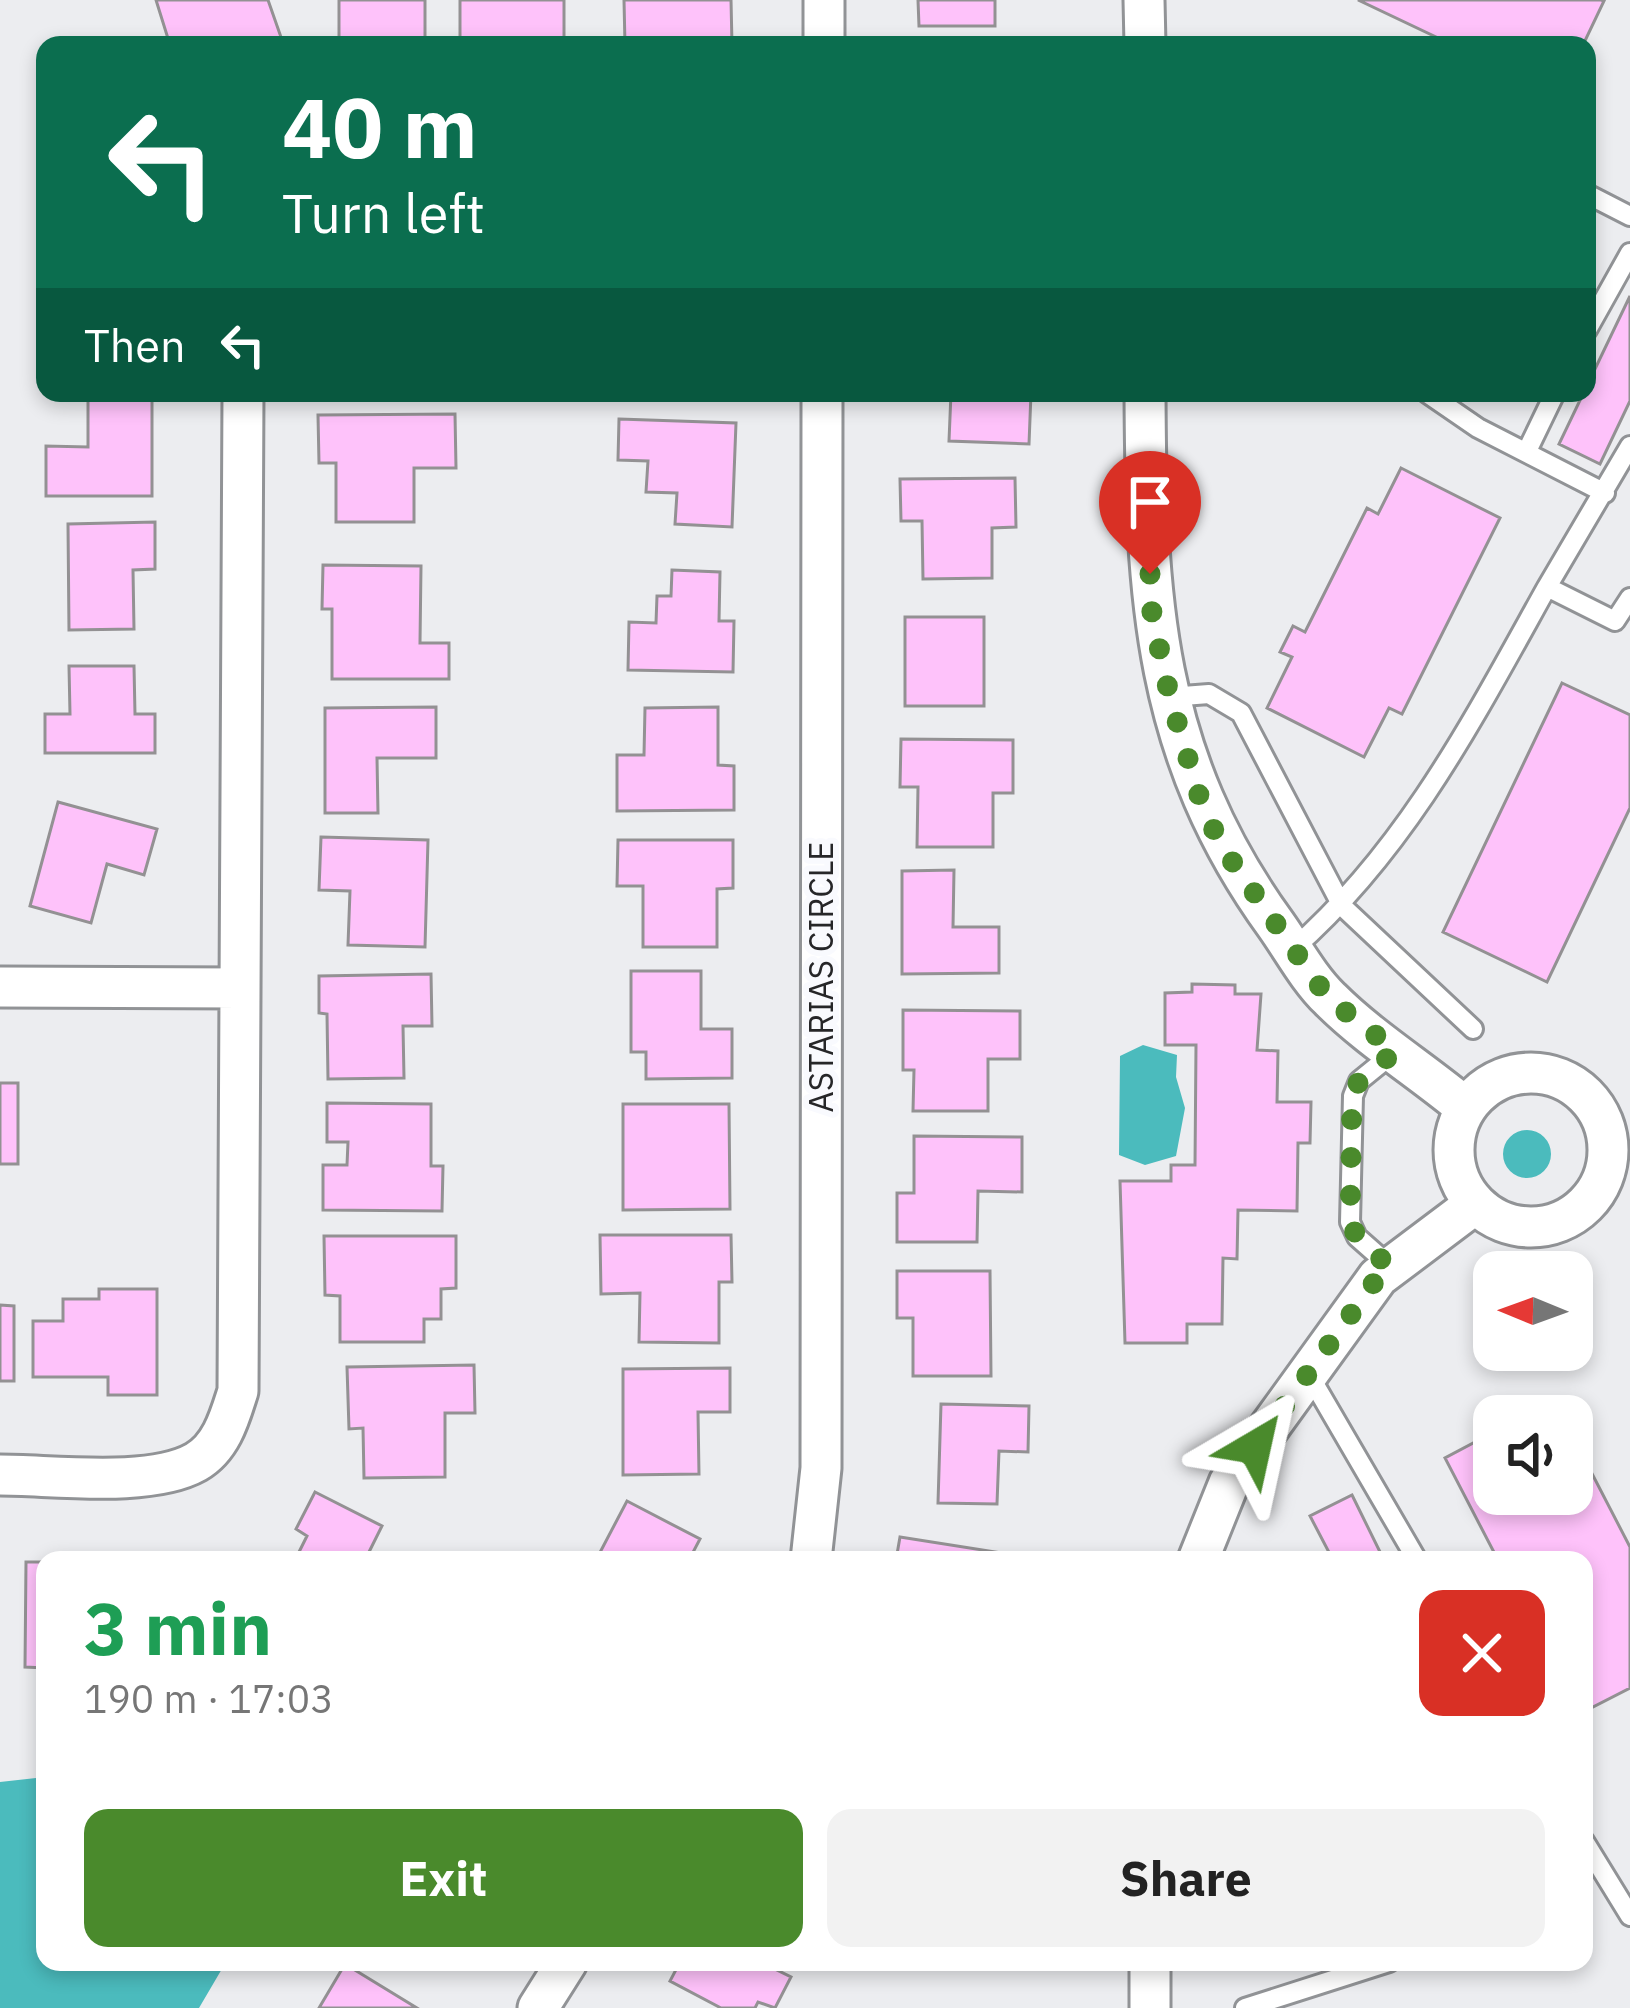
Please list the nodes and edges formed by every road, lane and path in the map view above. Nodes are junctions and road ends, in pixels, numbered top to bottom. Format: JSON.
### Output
{"nodes":[{"id":1,"x":824,"y":0,"type":"edge"},
{"id":2,"x":1144,"y":0,"type":"edge"},
{"id":3,"x":824,"y":36,"type":"edge"},
{"id":4,"x":1144,"y":36,"type":"edge"},
{"id":5,"x":1596,"y":199,"type":"edge"},
{"id":6,"x":1630,"y":216,"type":"edge"},
{"id":7,"x":1630,"y":253,"type":"edge"},
{"id":8,"x":1596,"y":314,"type":"edge"},
{"id":9,"x":243,"y":402,"type":"edge"},
{"id":10,"x":822,"y":402,"type":"edge"},
{"id":11,"x":1145,"y":402,"type":"edge"},
{"id":12,"x":1440,"y":402,"type":"edge"},
{"id":13,"x":1551,"y":402,"type":"edge"},
{"id":14,"x":1630,"y":446,"type":"edge"},
{"id":15,"x":1527,"y":451,"type":"junction"},
{"id":16,"x":1605,"y":493,"type":"junction"},
{"id":17,"x":1547,"y":587,"type":"junction"},
{"id":18,"x":1630,"y":598,"type":"edge"},
{"id":19,"x":1170,"y":698,"type":"junction"},
{"id":20,"x":1342,"y":906,"type":"junction"},
{"id":21,"x":1293,"y":950,"type":"junction"},
{"id":22,"x":0,"y":987,"type":"edge"},
{"id":23,"x":240,"y":988,"type":"junction"},
{"id":24,"x":1473,"y":1029,"type":"dead end"},
{"id":25,"x":1396,"y":1051,"type":"junction"},
{"id":26,"x":1466,"y":1108,"type":"junction"},
{"id":27,"x":1618,"y":1157,"type":"edge"},
{"id":28,"x":1475,"y":1204,"type":"junction"},
{"id":29,"x":1391,"y":1268,"type":"junction"},
{"id":30,"x":1308,"y":1373,"type":"junction"},
{"id":31,"x":0,"y":1475,"type":"edge"},
{"id":32,"x":812,"y":1551,"type":"edge"},
{"id":33,"x":1202,"y":1551,"type":"edge"},
{"id":34,"x":1412,"y":1551,"type":"edge"},
{"id":35,"x":1593,"y":1852,"type":"edge"},
{"id":36,"x":1630,"y":1916,"type":"edge"},
{"id":37,"x":561,"y":1971,"type":"edge"},
{"id":38,"x":1150,"y":1971,"type":"edge"},
{"id":39,"x":1360,"y":1971,"type":"edge"},
{"id":40,"x":538,"y":2008,"type":"edge"},
{"id":41,"x":1150,"y":2008,"type":"edge"},
{"id":42,"x":1245,"y":2008,"type":"edge"}],
"edges":[{"from":1,"to":3,"type":"street"},
{"from":2,"to":4,"type":"street"},
{"from":5,"to":6,"type":"lane"},
{"from":7,"to":8,"type":"lane"},
{"from":9,"to":23,"type":"street"},
{"from":10,"to":32,"type":"street","name":"ASTARIAS CIRCLE"},
{"from":11,"to":19,"type":"street"},
{"from":12,"to":15,"type":"lane"},
{"from":13,"to":15,"type":"lane"},
{"from":14,"to":16,"type":"lane"},
{"from":15,"to":16,"type":"lane"},
{"from":16,"to":17,"type":"lane"},
{"from":17,"to":18,"type":"lane"},
{"from":17,"to":20,"type":"lane"},
{"from":19,"to":20,"type":"lane"},
{"from":19,"to":21,"type":"street"},
{"from":20,"to":21,"type":"lane"},
{"from":20,"to":24,"type":"lane"},
{"from":21,"to":25,"type":"street"},
{"from":22,"to":23,"type":"street"},
{"from":23,"to":31,"type":"street"},
{"from":25,"to":26,"type":"street"},
{"from":25,"to":29,"type":"lane"},
{"from":26,"to":27,"type":"street"},
{"from":26,"to":28,"type":"street"},
{"from":27,"to":28,"type":"street"},
{"from":28,"to":29,"type":"street"},
{"from":29,"to":30,"type":"street"},
{"from":30,"to":33,"type":"street"},
{"from":30,"to":34,"type":"lane"},
{"from":35,"to":36,"type":"lane"},
{"from":37,"to":40,"type":"street"},
{"from":38,"to":41,"type":"street"},
{"from":39,"to":42,"type":"lane"}]}
